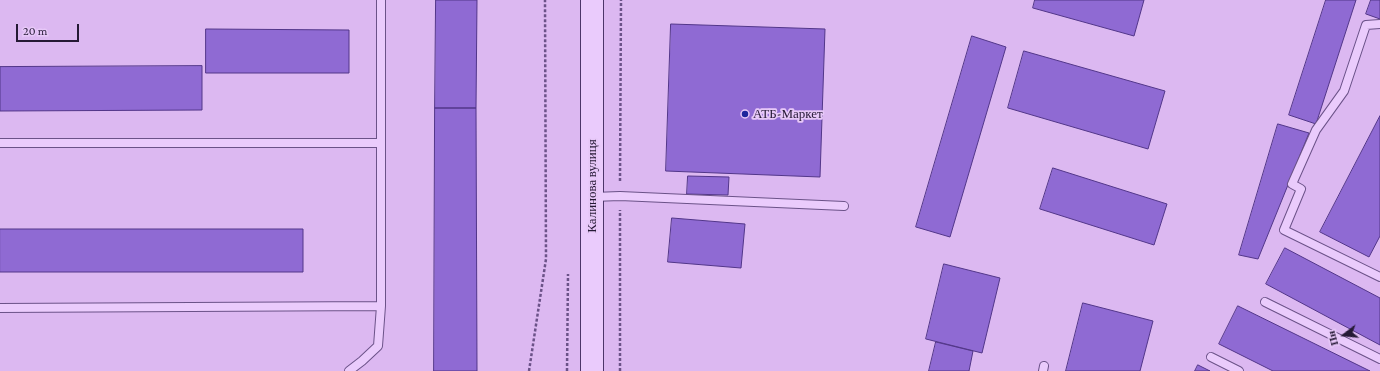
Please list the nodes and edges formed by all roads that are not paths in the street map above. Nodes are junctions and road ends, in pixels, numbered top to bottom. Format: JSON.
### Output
{"nodes":[{"id":1,"x":381,"y":0,"type":"edge"},
{"id":2,"x":592,"y":0,"type":"edge"},
{"id":3,"x":1380,"y":24,"type":"edge"},
{"id":4,"x":0,"y":143,"type":"edge"},
{"id":5,"x":381,"y":143,"type":"junction"},
{"id":6,"x":592,"y":197,"type":"junction"},
{"id":7,"x":844,"y":206,"type":"dead end"},
{"id":8,"x":1380,"y":278,"type":"edge"},
{"id":9,"x":1265,"y":302,"type":"dead end"},
{"id":10,"x":381,"y":306,"type":"junction"},
{"id":11,"x":0,"y":308,"type":"edge"},
{"id":12,"x":1210,"y":357,"type":"dead end"},
{"id":13,"x":1380,"y":359,"type":"edge"},
{"id":14,"x":349,"y":371,"type":"edge"},
{"id":15,"x":592,"y":371,"type":"edge"},
{"id":16,"x":1239,"y":371,"type":"edge"}],
"edges":[{"from":1,"to":5,"type":"lane"},
{"from":2,"to":6,"type":"main road","name":"Калинова вулиця"},
{"from":3,"to":8,"type":"lane"},
{"from":4,"to":5,"type":"lane"},
{"from":5,"to":10,"type":"lane"},
{"from":6,"to":7,"type":"lane"},
{"from":6,"to":15,"type":"main road","name":"Калинова вулиця"},
{"from":9,"to":13,"type":"lane"},
{"from":10,"to":11,"type":"lane"},
{"from":10,"to":14,"type":"lane"},
{"from":12,"to":16,"type":"lane"}]}
